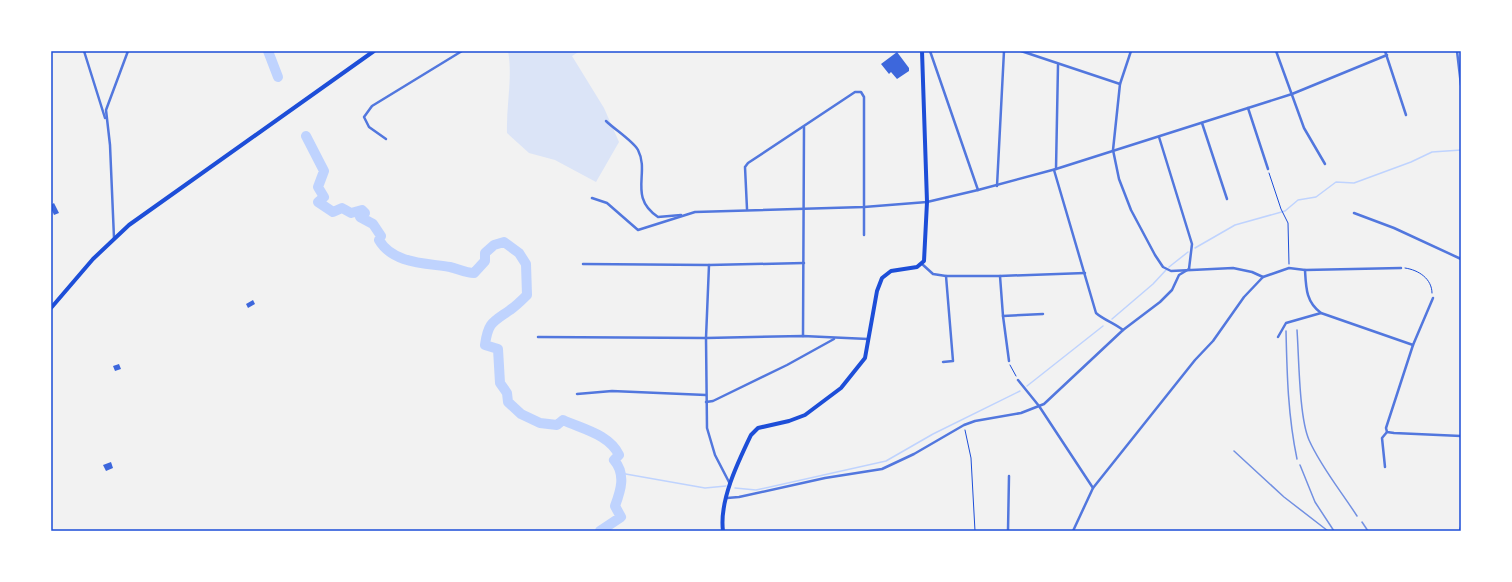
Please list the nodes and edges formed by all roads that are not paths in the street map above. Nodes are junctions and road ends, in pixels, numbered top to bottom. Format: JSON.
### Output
{"nodes":[{"id":1,"x":84,"y":51,"type":"edge"},
{"id":2,"x":128,"y":51,"type":"edge"},
{"id":3,"x":374,"y":51,"type":"edge"},
{"id":4,"x":462,"y":51,"type":"edge"},
{"id":5,"x":922,"y":51,"type":"edge"},
{"id":6,"x":930,"y":51,"type":"edge"},
{"id":7,"x":1004,"y":51,"type":"edge"},
{"id":8,"x":1021,"y":51,"type":"edge"},
{"id":9,"x":1131,"y":51,"type":"edge"},
{"id":10,"x":1276,"y":51,"type":"edge"},
{"id":11,"x":1385,"y":51,"type":"edge"},
{"id":12,"x":1457,"y":51,"type":"edge"},
{"id":13,"x":1387,"y":55,"type":"junction"},
{"id":14,"x":1058,"y":65,"type":"junction"},
{"id":15,"x":1120,"y":84,"type":"junction"},
{"id":16,"x":1461,"y":85,"type":"edge"},
{"id":17,"x":1292,"y":94,"type":"junction"},
{"id":18,"x":1248,"y":108,"type":"junction"},
{"id":19,"x":1406,"y":115,"type":"dead end"},
{"id":20,"x":106,"y":120,"type":"junction"},
{"id":21,"x":606,"y":121,"type":"dead end"},
{"id":22,"x":1202,"y":123,"type":"junction"},
{"id":23,"x":804,"y":126,"type":"junction"},
{"id":24,"x":1159,"y":137,"type":"junction"},
{"id":25,"x":386,"y":139,"type":"dead end"},
{"id":26,"x":1113,"y":150,"type":"junction"},
{"id":27,"x":1325,"y":164,"type":"dead end"},
{"id":28,"x":1055,"y":169,"type":"junction"},
{"id":29,"x":1268,"y":169,"type":"road end"},
{"id":30,"x":996,"y":186,"type":"junction"},
{"id":31,"x":978,"y":190,"type":"junction"},
{"id":32,"x":592,"y":198,"type":"dead end"},
{"id":33,"x":1227,"y":199,"type":"dead end"},
{"id":34,"x":927,"y":202,"type":"junction"},
{"id":35,"x":864,"y":206,"type":"junction"},
{"id":36,"x":746,"y":209,"type":"junction"},
{"id":37,"x":804,"y":209,"type":"junction"},
{"id":38,"x":1354,"y":213,"type":"dead end"},
{"id":39,"x":684,"y":214,"type":"junction"},
{"id":40,"x":864,"y":235,"type":"dead end"},
{"id":41,"x":114,"y":238,"type":"junction"},
{"id":42,"x":1461,"y":259,"type":"edge"},
{"id":43,"x":804,"y":263,"type":"junction"},
{"id":44,"x":583,"y":264,"type":"dead end"},
{"id":45,"x":922,"y":264,"type":"junction"},
{"id":46,"x":709,"y":265,"type":"junction"},
{"id":47,"x":1401,"y":268,"type":"road end"},
{"id":48,"x":1190,"y":269,"type":"junction"},
{"id":49,"x":1305,"y":270,"type":"junction"},
{"id":50,"x":1084,"y":272,"type":"junction"},
{"id":51,"x":946,"y":276,"type":"junction"},
{"id":52,"x":1000,"y":276,"type":"junction"},
{"id":53,"x":1263,"y":277,"type":"junction"},
{"id":54,"x":1433,"y":298,"type":"road end"},
{"id":55,"x":51,"y":308,"type":"edge"},
{"id":56,"x":1322,"y":312,"type":"junction"},
{"id":57,"x":1042,"y":314,"type":"dead end"},
{"id":58,"x":1003,"y":316,"type":"junction"},
{"id":59,"x":1123,"y":330,"type":"junction"},
{"id":60,"x":803,"y":336,"type":"junction"},
{"id":61,"x":538,"y":337,"type":"dead end"},
{"id":62,"x":706,"y":338,"type":"junction"},
{"id":63,"x":835,"y":338,"type":"junction"},
{"id":64,"x":1278,"y":338,"type":"dead end"},
{"id":65,"x":868,"y":339,"type":"junction"},
{"id":66,"x":1414,"y":344,"type":"junction"},
{"id":67,"x":1009,"y":361,"type":"road end"},
{"id":68,"x":943,"y":362,"type":"dead end"},
{"id":69,"x":1018,"y":380,"type":"road end"},
{"id":70,"x":577,"y":394,"type":"dead end"},
{"id":71,"x":706,"y":395,"type":"junction"},
{"id":72,"x":706,"y":402,"type":"junction"},
{"id":73,"x":1040,"y":406,"type":"junction"},
{"id":74,"x":1387,"y":432,"type":"junction"},
{"id":75,"x":1461,"y":436,"type":"edge"},
{"id":76,"x":1385,"y":467,"type":"dead end"},
{"id":77,"x":1009,"y":476,"type":"dead end"},
{"id":78,"x":731,"y":485,"type":"junction"},
{"id":79,"x":1093,"y":488,"type":"junction"},
{"id":80,"x":727,"y":498,"type":"junction"},
{"id":81,"x":1461,"y":527,"type":"edge"},
{"id":82,"x":723,"y":531,"type":"edge"},
{"id":83,"x":1008,"y":531,"type":"edge"},
{"id":84,"x":1074,"y":531,"type":"edge"},
{"id":85,"x":1460,"y":531,"type":"edge"}],
"edges":[{"from":1,"to":20,"type":"street"},
{"from":2,"to":20,"type":"street"},
{"from":3,"to":41,"type":"main road"},
{"from":4,"to":25,"type":"street"},
{"from":5,"to":34,"type":"main road"},
{"from":6,"to":31,"type":"street"},
{"from":7,"to":30,"type":"street"},
{"from":8,"to":14,"type":"street"},
{"from":9,"to":15,"type":"street"},
{"from":10,"to":17,"type":"street"},
{"from":11,"to":13,"type":"street"},
{"from":12,"to":16,"type":"street"},
{"from":13,"to":17,"type":"street"},
{"from":13,"to":19,"type":"street"},
{"from":14,"to":15,"type":"street"},
{"from":14,"to":28,"type":"street"},
{"from":15,"to":26,"type":"street"},
{"from":17,"to":18,"type":"street"},
{"from":17,"to":27,"type":"street"},
{"from":18,"to":22,"type":"street"},
{"from":18,"to":29,"type":"street"},
{"from":20,"to":41,"type":"street"},
{"from":21,"to":39,"type":"street"},
{"from":22,"to":24,"type":"street"},
{"from":22,"to":33,"type":"street"},
{"from":23,"to":35,"type":"street"},
{"from":23,"to":36,"type":"street"},
{"from":23,"to":37,"type":"street"},
{"from":24,"to":26,"type":"street"},
{"from":24,"to":48,"type":"street"},
{"from":26,"to":28,"type":"street"},
{"from":26,"to":48,"type":"street"},
{"from":28,"to":30,"type":"street"},
{"from":28,"to":50,"type":"street"},
{"from":30,"to":31,"type":"street"},
{"from":31,"to":34,"type":"street"},
{"from":32,"to":39,"type":"street"},
{"from":34,"to":35,"type":"street"},
{"from":34,"to":45,"type":"main road"},
{"from":35,"to":37,"type":"street"},
{"from":35,"to":40,"type":"street"},
{"from":36,"to":37,"type":"street"},
{"from":36,"to":39,"type":"street"},
{"from":37,"to":43,"type":"street"},
{"from":38,"to":42,"type":"street"},
{"from":41,"to":55,"type":"main road"},
{"from":43,"to":46,"type":"street"},
{"from":43,"to":60,"type":"street"},
{"from":44,"to":46,"type":"street"},
{"from":45,"to":51,"type":"street"},
{"from":45,"to":65,"type":"main road"},
{"from":46,"to":62,"type":"street"},
{"from":47,"to":49,"type":"street"},
{"from":48,"to":53,"type":"street"},
{"from":48,"to":59,"type":"street"},
{"from":49,"to":53,"type":"street"},
{"from":49,"to":56,"type":"street"},
{"from":50,"to":52,"type":"street"},
{"from":50,"to":59,"type":"street"},
{"from":51,"to":52,"type":"street"},
{"from":51,"to":68,"type":"street"},
{"from":52,"to":58,"type":"street"},
{"from":53,"to":79,"type":"street"},
{"from":54,"to":66,"type":"street"},
{"from":56,"to":64,"type":"street"},
{"from":56,"to":66,"type":"street"},
{"from":57,"to":58,"type":"street"},
{"from":58,"to":67,"type":"street"},
{"from":59,"to":73,"type":"street"},
{"from":60,"to":62,"type":"street"},
{"from":60,"to":63,"type":"street"},
{"from":61,"to":62,"type":"street"},
{"from":62,"to":71,"type":"street"},
{"from":63,"to":65,"type":"street"},
{"from":63,"to":72,"type":"street"},
{"from":65,"to":78,"type":"main road"},
{"from":66,"to":74,"type":"street"},
{"from":69,"to":73,"type":"street"},
{"from":70,"to":71,"type":"street"},
{"from":71,"to":72,"type":"street"},
{"from":72,"to":78,"type":"street"},
{"from":73,"to":79,"type":"street"},
{"from":73,"to":80,"type":"street"},
{"from":74,"to":75,"type":"street"},
{"from":74,"to":76,"type":"street"},
{"from":77,"to":83,"type":"street"},
{"from":78,"to":80,"type":"main road"},
{"from":79,"to":84,"type":"street"},
{"from":80,"to":82,"type":"main road"},
{"from":81,"to":85,"type":"street"}]}
